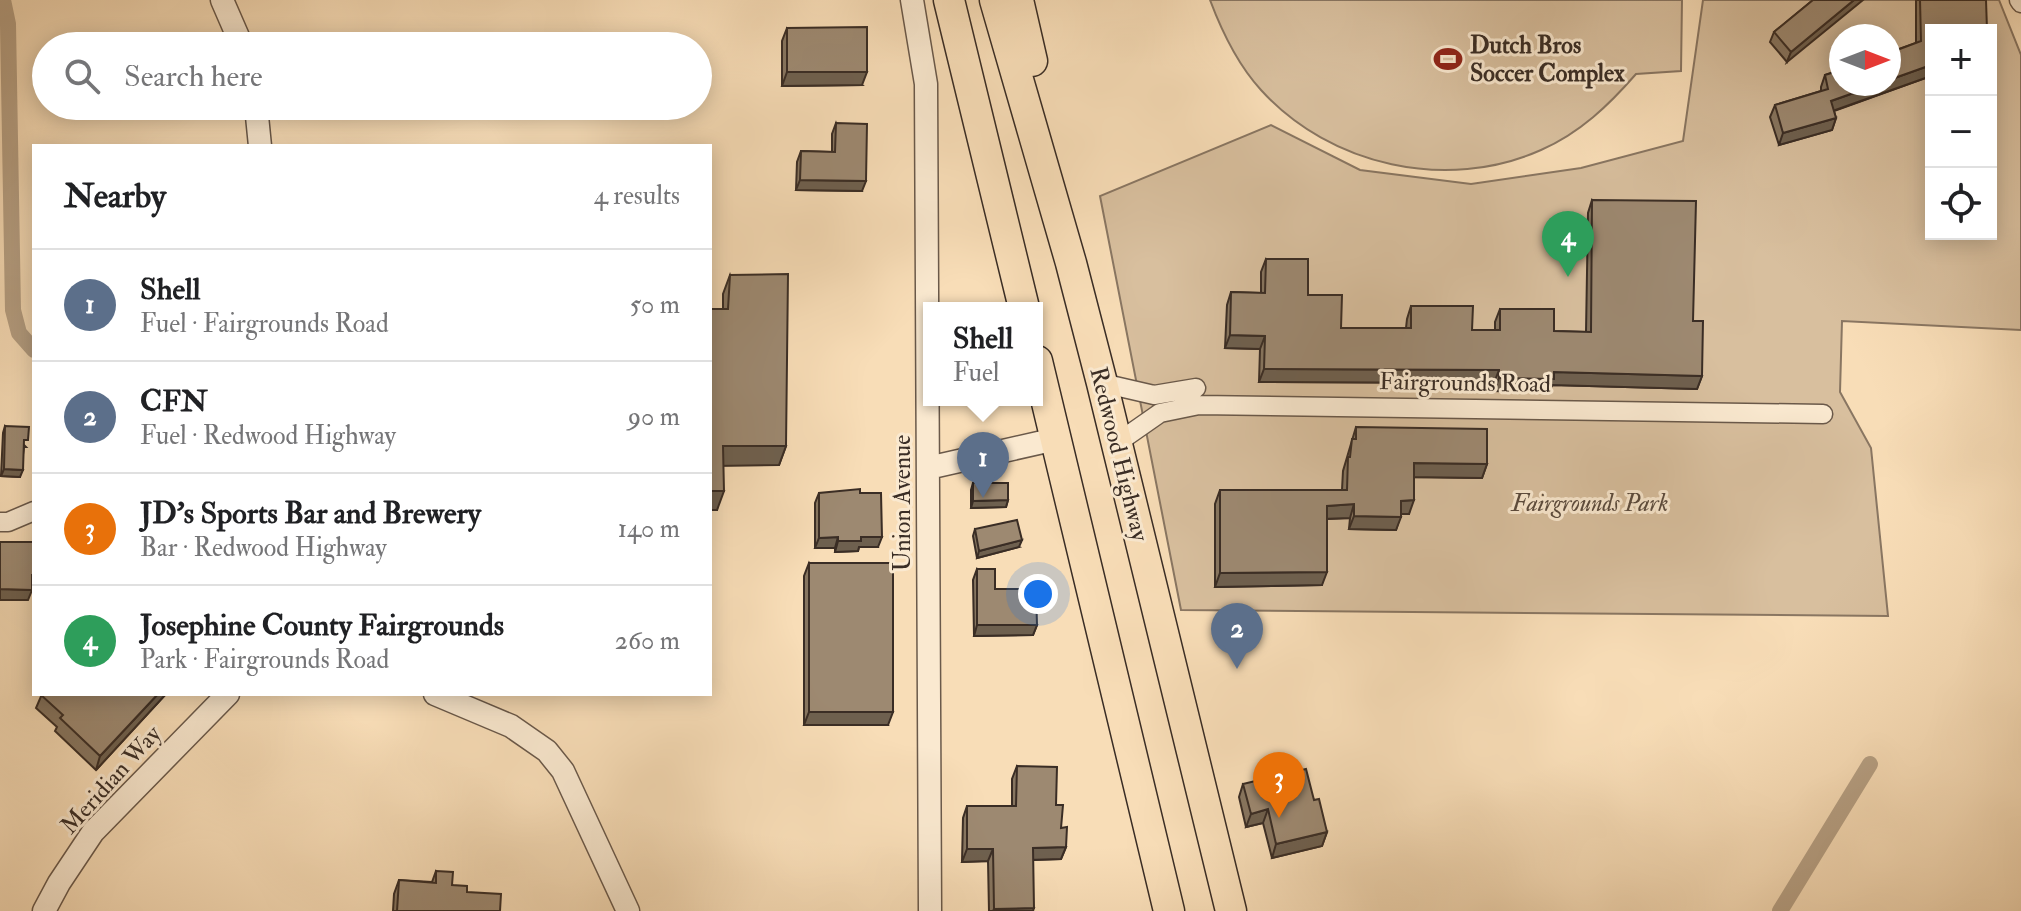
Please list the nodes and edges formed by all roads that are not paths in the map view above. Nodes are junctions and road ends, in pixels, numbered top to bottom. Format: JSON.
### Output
{"nodes":[{"id":1,"x":222,"y":0,"type":"edge"},
{"id":2,"x":912,"y":0,"type":"edge"},
{"id":3,"x":949,"y":0,"type":"edge"},
{"id":4,"x":995,"y":0,"type":"edge"},
{"id":5,"x":1018,"y":0,"type":"edge"},
{"id":6,"x":236,"y":32,"type":"edge"},
{"id":7,"x":257,"y":120,"type":"edge"},
{"id":8,"x":260,"y":144,"type":"edge"},
{"id":9,"x":1071,"y":263,"type":"junction"},
{"id":10,"x":927,"y":302,"type":"edge"},
{"id":11,"x":1023,"y":302,"type":"edge"},
{"id":12,"x":1102,"y":383,"type":"junction"},
{"id":13,"x":1043,"y":386,"type":"edge"},
{"id":14,"x":1198,"y":396,"type":"junction"},
{"id":15,"x":928,"y":406,"type":"edge"},
{"id":16,"x":1823,"y":414,"type":"dead end"},
{"id":17,"x":1056,"y":439,"type":"junction"},
{"id":18,"x":1117,"y":443,"type":"junction"},
{"id":19,"x":928,"y":468,"type":"junction"},
{"id":20,"x":32,"y":512,"type":"edge"},
{"id":21,"x":0,"y":522,"type":"edge"},
{"id":22,"x":226,"y":696,"type":"edge"},
{"id":23,"x":440,"y":696,"type":"edge"},
{"id":24,"x":44,"y":911,"type":"edge"},
{"id":25,"x":628,"y":911,"type":"edge"},
{"id":26,"x":930,"y":911,"type":"edge"},
{"id":27,"x":1169,"y":911,"type":"edge"},
{"id":28,"x":1231,"y":911,"type":"edge"}],
"edges":[{"from":1,"to":6,"type":"street"},
{"from":2,"to":10,"type":"street","name":"Union Avenue"},
{"from":3,"to":11,"type":"highway"},
{"from":4,"to":9,"type":"highway","name":"Redwood Highway"},
{"from":5,"to":9,"type":"highway"},
{"from":7,"to":8,"type":"street"},
{"from":9,"to":12,"type":"highway","name":"Redwood Highway"},
{"from":12,"to":14,"type":"street"},
{"from":12,"to":18,"type":"highway","name":"Redwood Highway"},
{"from":13,"to":17,"type":"highway"},
{"from":14,"to":16,"type":"street","name":"Fairgrounds Road"},
{"from":14,"to":18,"type":"street","name":"Fairgrounds Road"},
{"from":15,"to":19,"type":"street","name":"Union Avenue"},
{"from":17,"to":19,"type":"street"},
{"from":17,"to":27,"type":"highway"},
{"from":18,"to":28,"type":"highway","name":"Redwood Highway"},
{"from":19,"to":26,"type":"street","name":"Union Avenue"},
{"from":20,"to":21,"type":"street"},
{"from":22,"to":24,"type":"street","name":"Meridian Way"},
{"from":23,"to":25,"type":"street"}]}
